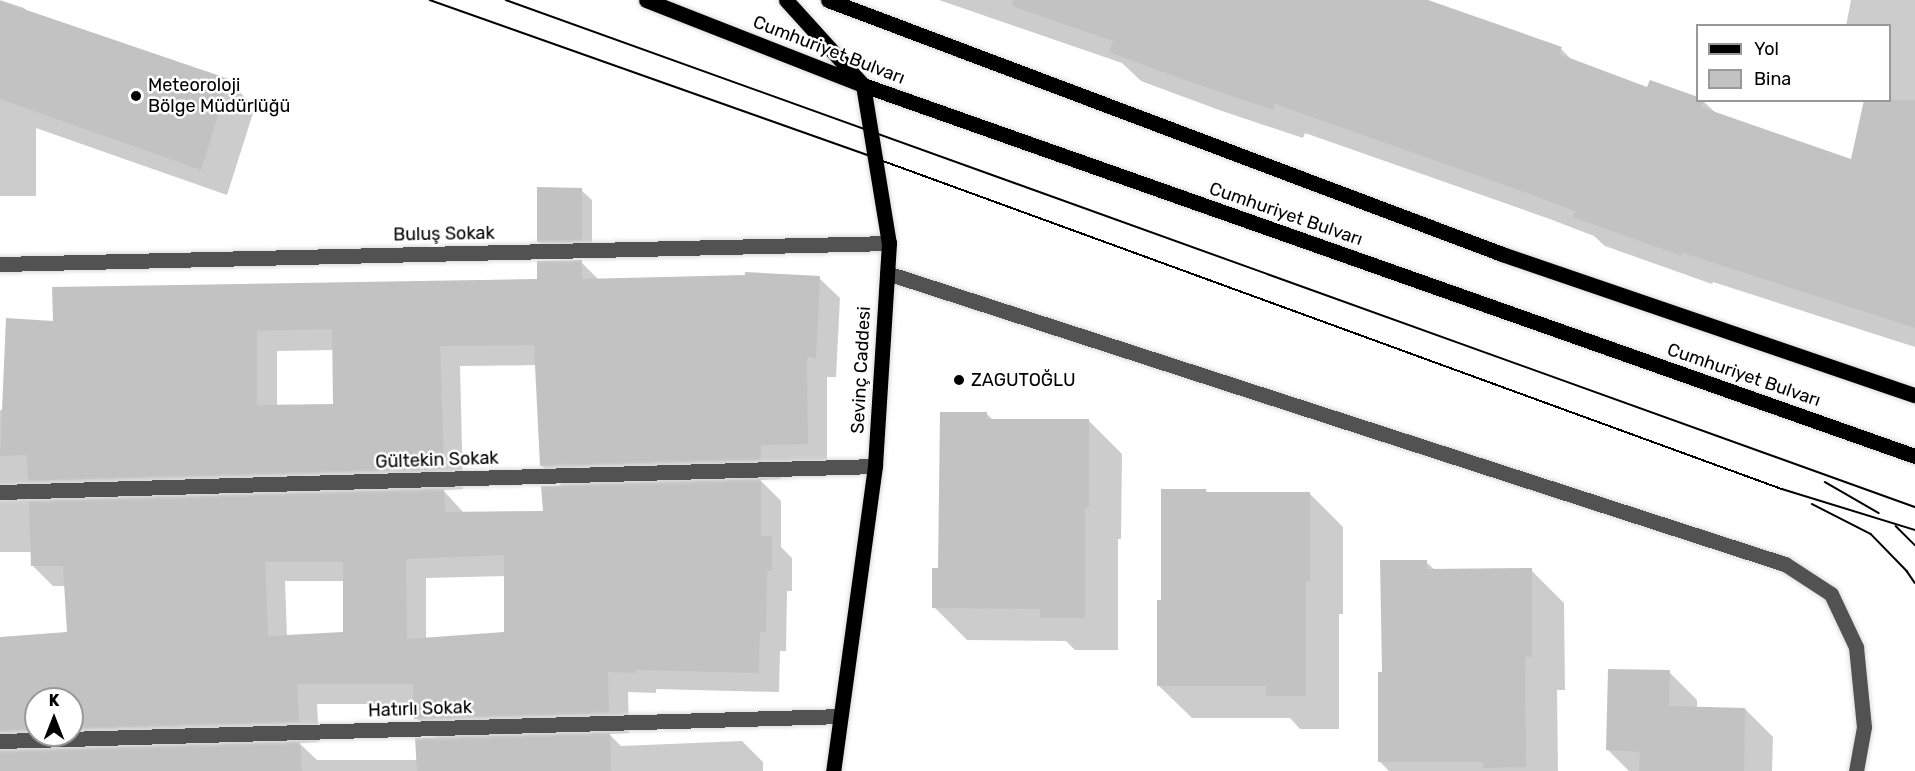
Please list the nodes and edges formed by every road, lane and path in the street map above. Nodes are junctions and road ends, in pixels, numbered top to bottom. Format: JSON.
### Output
{"nodes":[{"id":1,"x":646,"y":0,"type":"edge"},
{"id":2,"x":786,"y":0,"type":"edge"},
{"id":3,"x":828,"y":0,"type":"edge"},
{"id":4,"x":863,"y":85,"type":"junction"},
{"id":5,"x":889,"y":243,"type":"junction"},
{"id":6,"x":0,"y":264,"type":"edge"},
{"id":7,"x":887,"y":273,"type":"junction"},
{"id":8,"x":1915,"y":394,"type":"edge"},
{"id":9,"x":1915,"y":456,"type":"edge"},
{"id":10,"x":875,"y":466,"type":"junction"},
{"id":11,"x":0,"y":492,"type":"edge"},
{"id":12,"x":840,"y":716,"type":"junction"},
{"id":13,"x":0,"y":741,"type":"edge"},
{"id":14,"x":833,"y":771,"type":"edge"},
{"id":15,"x":1856,"y":771,"type":"edge"}],
"edges":[{"from":1,"to":4,"type":"main road","name":"Cumhuriyet Bulvarı"},
{"from":2,"to":4,"type":"main road"},
{"from":3,"to":8,"type":"main road","name":"Cumhuriyet Bulvarı"},
{"from":4,"to":5,"type":"main road","name":"Sevinç Caddesi"},
{"from":4,"to":9,"type":"main road","name":"Cumhuriyet Bulvarı"},
{"from":5,"to":6,"type":"street","name":"Buluş Sokak"},
{"from":5,"to":7,"type":"main road","name":"Sevinç Caddesi"},
{"from":7,"to":10,"type":"main road","name":"Sevinç Caddesi"},
{"from":7,"to":15,"type":"street"},
{"from":10,"to":11,"type":"street","name":"Gültekin Sokak"},
{"from":10,"to":12,"type":"main road","name":"Sevinç Caddesi"},
{"from":12,"to":13,"type":"street","name":"Hatırlı Sokak"},
{"from":12,"to":14,"type":"main road","name":"Sevinç Caddesi"}]}
